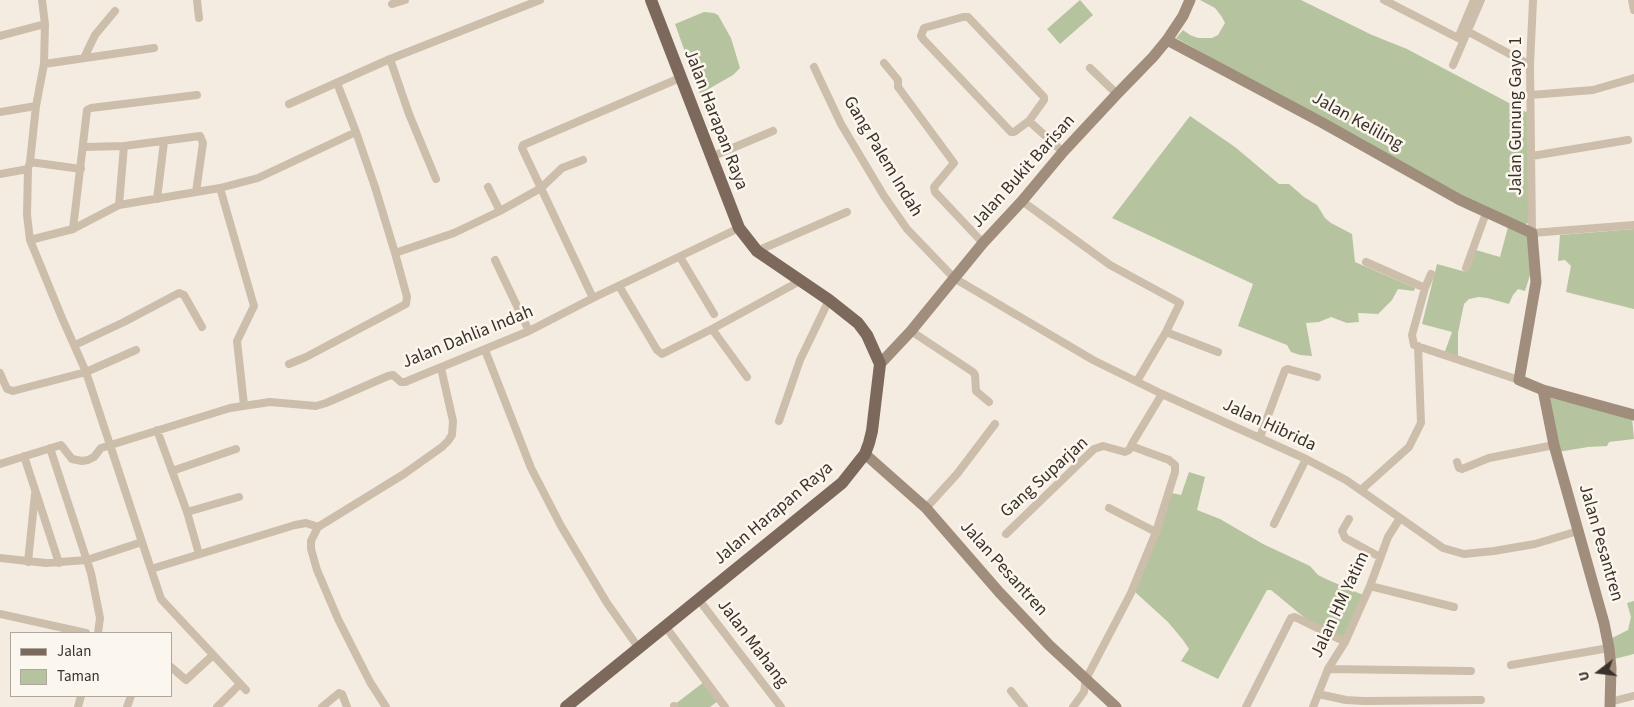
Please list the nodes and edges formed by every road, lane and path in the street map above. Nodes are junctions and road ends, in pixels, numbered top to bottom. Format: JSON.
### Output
{"nodes":[{"id":1,"x":42,"y":0,"type":"edge"},
{"id":2,"x":197,"y":0,"type":"edge"},
{"id":3,"x":405,"y":0,"type":"edge"},
{"id":4,"x":540,"y":0,"type":"edge"},
{"id":5,"x":651,"y":0,"type":"edge"},
{"id":6,"x":1190,"y":0,"type":"edge"},
{"id":7,"x":1384,"y":0,"type":"edge"},
{"id":8,"x":1474,"y":0,"type":"edge"},
{"id":9,"x":1481,"y":0,"type":"edge"},
{"id":10,"x":1532,"y":0,"type":"edge"},
{"id":11,"x":1632,"y":0,"type":"edge"},
{"id":12,"x":392,"y":4,"type":"dead end"},
{"id":13,"x":1634,"y":10,"type":"edge"},
{"id":14,"x":115,"y":11,"type":"dead end"},
{"id":15,"x":199,"y":18,"type":"dead end"},
{"id":16,"x":45,"y":24,"type":"junction"},
{"id":17,"x":1465,"y":32,"type":"junction"},
{"id":18,"x":0,"y":36,"type":"edge"},
{"id":19,"x":1167,"y":40,"type":"junction"},
{"id":20,"x":154,"y":48,"type":"dead end"},
{"id":21,"x":84,"y":58,"type":"junction"},
{"id":22,"x":390,"y":59,"type":"junction"},
{"id":23,"x":884,"y":63,"type":"dead end"},
{"id":24,"x":44,"y":64,"type":"junction"},
{"id":25,"x":1453,"y":65,"type":"dead end"},
{"id":26,"x":1530,"y":65,"type":"junction"},
{"id":27,"x":814,"y":67,"type":"dead end"},
{"id":28,"x":1090,"y":68,"type":"dead end"},
{"id":29,"x":680,"y":78,"type":"junction"},
{"id":30,"x":1634,"y":78,"type":"edge"},
{"id":31,"x":337,"y":83,"type":"junction"},
{"id":32,"x":1117,"y":94,"type":"junction"},
{"id":33,"x":197,"y":95,"type":"dead end"},
{"id":34,"x":1530,"y":95,"type":"junction"},
{"id":35,"x":289,"y":104,"type":"dead end"},
{"id":36,"x":36,"y":106,"type":"junction"},
{"id":37,"x":0,"y":112,"type":"edge"},
{"id":38,"x":1028,"y":121,"type":"junction"},
{"id":39,"x":773,"y":131,"type":"dead end"},
{"id":40,"x":356,"y":132,"type":"junction"},
{"id":41,"x":1628,"y":140,"type":"dead end"},
{"id":42,"x":164,"y":142,"type":"junction"},
{"id":43,"x":124,"y":146,"type":"junction"},
{"id":44,"x":84,"y":147,"type":"junction"},
{"id":45,"x":1063,"y":152,"type":"junction"},
{"id":46,"x":1532,"y":156,"type":"junction"},
{"id":47,"x":711,"y":157,"type":"junction"},
{"id":48,"x":583,"y":160,"type":"dead end"},
{"id":49,"x":29,"y":165,"type":"junction"},
{"id":50,"x":81,"y":169,"type":"junction"},
{"id":51,"x":0,"y":174,"type":"edge"},
{"id":52,"x":436,"y":179,"type":"dead end"},
{"id":53,"x":488,"y":186,"type":"dead end"},
{"id":54,"x":220,"y":188,"type":"junction"},
{"id":55,"x":541,"y":188,"type":"junction"},
{"id":56,"x":196,"y":192,"type":"junction"},
{"id":57,"x":157,"y":199,"type":"junction"},
{"id":58,"x":1022,"y":201,"type":"junction"},
{"id":59,"x":119,"y":205,"type":"junction"},
{"id":60,"x":500,"y":212,"type":"junction"},
{"id":61,"x":847,"y":212,"type":"dead end"},
{"id":62,"x":1486,"y":213,"type":"junction"},
{"id":63,"x":1634,"y":225,"type":"edge"},
{"id":64,"x":740,"y":228,"type":"junction"},
{"id":65,"x":73,"y":230,"type":"junction"},
{"id":66,"x":1532,"y":233,"type":"junction"},
{"id":67,"x":30,"y":240,"type":"junction"},
{"id":68,"x":983,"y":243,"type":"junction"},
{"id":69,"x":757,"y":251,"type":"junction"},
{"id":70,"x":394,"y":253,"type":"junction"},
{"id":71,"x":680,"y":257,"type":"junction"},
{"id":72,"x":495,"y":260,"type":"dead end"},
{"id":73,"x":1366,"y":262,"type":"dead end"},
{"id":74,"x":1466,"y":268,"type":"dead end"},
{"id":75,"x":1431,"y":274,"type":"dead end"},
{"id":76,"x":954,"y":278,"type":"junction"},
{"id":77,"x":800,"y":281,"type":"junction"},
{"id":78,"x":619,"y":286,"type":"junction"},
{"id":79,"x":1425,"y":288,"type":"junction"},
{"id":80,"x":593,"y":298,"type":"junction"},
{"id":81,"x":830,"y":300,"type":"junction"},
{"id":82,"x":714,"y":314,"type":"dead end"},
{"id":83,"x":202,"y":327,"type":"dead end"},
{"id":84,"x":712,"y":329,"type":"junction"},
{"id":85,"x":911,"y":331,"type":"junction"},
{"id":86,"x":529,"y":332,"type":"junction"},
{"id":87,"x":1166,"y":332,"type":"junction"},
{"id":88,"x":75,"y":345,"type":"junction"},
{"id":89,"x":1418,"y":346,"type":"junction"},
{"id":90,"x":136,"y":350,"type":"dead end"},
{"id":91,"x":485,"y":350,"type":"junction"},
{"id":92,"x":1218,"y":352,"type":"dead end"},
{"id":93,"x":289,"y":364,"type":"dead end"},
{"id":94,"x":880,"y":364,"type":"junction"},
{"id":95,"x":441,"y":368,"type":"junction"},
{"id":96,"x":86,"y":372,"type":"junction"},
{"id":97,"x":0,"y":373,"type":"edge"},
{"id":98,"x":747,"y":377,"type":"dead end"},
{"id":99,"x":1317,"y":377,"type":"dead end"},
{"id":100,"x":1519,"y":380,"type":"junction"},
{"id":101,"x":1137,"y":381,"type":"junction"},
{"id":102,"x":1543,"y":390,"type":"junction"},
{"id":103,"x":1162,"y":394,"type":"junction"},
{"id":104,"x":989,"y":402,"type":"dead end"},
{"id":105,"x":244,"y":405,"type":"junction"},
{"id":106,"x":1634,"y":415,"type":"edge"},
{"id":107,"x":780,"y":421,"type":"dead end"},
{"id":108,"x":996,"y":424,"type":"dead end"},
{"id":109,"x":157,"y":430,"type":"junction"},
{"id":110,"x":1260,"y":437,"type":"junction"},
{"id":111,"x":110,"y":445,"type":"junction"},
{"id":112,"x":1554,"y":445,"type":"junction"},
{"id":113,"x":1131,"y":446,"type":"junction"},
{"id":114,"x":50,"y":448,"type":"junction"},
{"id":115,"x":236,"y":449,"type":"dead end"},
{"id":116,"x":865,"y":454,"type":"junction"},
{"id":117,"x":24,"y":456,"type":"junction"},
{"id":118,"x":1306,"y":459,"type":"junction"},
{"id":119,"x":1457,"y":462,"type":"dead end"},
{"id":120,"x":0,"y":464,"type":"edge"},
{"id":121,"x":172,"y":471,"type":"junction"},
{"id":122,"x":35,"y":490,"type":"junction"},
{"id":123,"x":1362,"y":490,"type":"junction"},
{"id":124,"x":239,"y":497,"type":"dead end"},
{"id":125,"x":926,"y":508,"type":"junction"},
{"id":126,"x":1109,"y":508,"type":"dead end"},
{"id":127,"x":186,"y":512,"type":"junction"},
{"id":128,"x":1400,"y":518,"type":"junction"},
{"id":129,"x":1348,"y":519,"type":"dead end"},
{"id":130,"x":1274,"y":524,"type":"dead end"},
{"id":131,"x":318,"y":527,"type":"junction"},
{"id":132,"x":1578,"y":531,"type":"junction"},
{"id":133,"x":1156,"y":532,"type":"junction"},
{"id":134,"x":1006,"y":534,"type":"dead end"},
{"id":135,"x":142,"y":542,"type":"junction"},
{"id":136,"x":199,"y":554,"type":"junction"},
{"id":137,"x":1380,"y":556,"type":"junction"},
{"id":138,"x":0,"y":558,"type":"edge"},
{"id":139,"x":86,"y":560,"type":"junction"},
{"id":140,"x":28,"y":562,"type":"junction"},
{"id":141,"x":59,"y":563,"type":"junction"},
{"id":142,"x":151,"y":569,"type":"junction"},
{"id":143,"x":1370,"y":586,"type":"junction"},
{"id":144,"x":699,"y":600,"type":"junction"},
{"id":145,"x":1454,"y":607,"type":"dead end"},
{"id":146,"x":0,"y":614,"type":"edge"},
{"id":147,"x":665,"y":626,"type":"junction"},
{"id":148,"x":81,"y":632,"type":"edge"},
{"id":149,"x":98,"y":632,"type":"edge"},
{"id":150,"x":1344,"y":642,"type":"junction"},
{"id":151,"x":638,"y":647,"type":"junction"},
{"id":152,"x":1609,"y":648,"type":"junction"},
{"id":153,"x":213,"y":655,"type":"junction"},
{"id":154,"x":1511,"y":665,"type":"dead end"},
{"id":155,"x":172,"y":668,"type":"edge"},
{"id":156,"x":1328,"y":669,"type":"junction"},
{"id":157,"x":1471,"y":671,"type":"dead end"},
{"id":158,"x":1086,"y":679,"type":"junction"},
{"id":159,"x":240,"y":684,"type":"junction"},
{"id":160,"x":246,"y":690,"type":"dead end"},
{"id":161,"x":1011,"y":690,"type":"dead end"},
{"id":162,"x":1318,"y":694,"type":"junction"},
{"id":163,"x":1633,"y":696,"type":"edge"},
{"id":164,"x":1481,"y":700,"type":"dead end"},
{"id":165,"x":1610,"y":705,"type":"edge"},
{"id":166,"x":568,"y":706,"type":"edge"},
{"id":167,"x":721,"y":706,"type":"edge"},
{"id":168,"x":217,"y":707,"type":"edge"},
{"id":169,"x":322,"y":707,"type":"edge"},
{"id":170,"x":347,"y":707,"type":"edge"},
{"id":171,"x":386,"y":707,"type":"edge"},
{"id":172,"x":781,"y":707,"type":"edge"},
{"id":173,"x":1024,"y":707,"type":"edge"},
{"id":174,"x":1073,"y":707,"type":"edge"},
{"id":175,"x":1116,"y":707,"type":"edge"},
{"id":176,"x":1246,"y":707,"type":"edge"},
{"id":177,"x":1313,"y":707,"type":"edge"}],
"edges":[{"from":1,"to":16,"type":"street"},
{"from":2,"to":15,"type":"street"},
{"from":3,"to":12,"type":"street"},
{"from":4,"to":22,"type":"street"},
{"from":5,"to":29,"type":"main road","name":"Jalan Harapan Raya"},
{"from":6,"to":19,"type":"street","name":"Jalan Bukit Barisan"},
{"from":7,"to":17,"type":"street"},
{"from":8,"to":17,"type":"street"},
{"from":9,"to":17,"type":"street"},
{"from":10,"to":26,"type":"street","name":"Jalan Gunung Gayo 1"},
{"from":11,"to":13,"type":"street"},
{"from":14,"to":21,"type":"street"},
{"from":16,"to":18,"type":"street"},
{"from":16,"to":24,"type":"street"},
{"from":17,"to":25,"type":"street"},
{"from":17,"to":26,"type":"street"},
{"from":19,"to":32,"type":"street","name":"Jalan Bukit Barisan"},
{"from":19,"to":62,"type":"street","name":"Jalan Keliling"},
{"from":20,"to":21,"type":"street"},
{"from":21,"to":24,"type":"street"},
{"from":22,"to":31,"type":"street"},
{"from":22,"to":52,"type":"street"},
{"from":23,"to":68,"type":"street"},
{"from":24,"to":36,"type":"street"},
{"from":26,"to":34,"type":"street","name":"Jalan Gunung Gayo 1"},
{"from":27,"to":76,"type":"street","name":"Gang Palem Indah"},
{"from":28,"to":32,"type":"street"},
{"from":29,"to":47,"type":"main road","name":"Jalan Harapan Raya"},
{"from":29,"to":55,"type":"street"},
{"from":30,"to":34,"type":"street"},
{"from":31,"to":35,"type":"street"},
{"from":31,"to":40,"type":"street"},
{"from":32,"to":45,"type":"street","name":"Jalan Bukit Barisan"},
{"from":33,"to":44,"type":"street"},
{"from":34,"to":46,"type":"street","name":"Jalan Gunung Gayo 1"},
{"from":36,"to":37,"type":"street"},
{"from":36,"to":49,"type":"street"},
{"from":38,"to":38,"type":"street"},
{"from":38,"to":45,"type":"street"},
{"from":39,"to":47,"type":"street"},
{"from":40,"to":54,"type":"street"},
{"from":40,"to":70,"type":"street"},
{"from":41,"to":46,"type":"street"},
{"from":42,"to":43,"type":"street"},
{"from":42,"to":56,"type":"street"},
{"from":42,"to":57,"type":"street"},
{"from":43,"to":44,"type":"street"},
{"from":43,"to":59,"type":"street"},
{"from":44,"to":50,"type":"street"},
{"from":45,"to":58,"type":"street","name":"Jalan Bukit Barisan"},
{"from":46,"to":66,"type":"street","name":"Jalan Gunung Gayo 1"},
{"from":47,"to":64,"type":"main road","name":"Jalan Harapan Raya"},
{"from":48,"to":55,"type":"street"},
{"from":49,"to":50,"type":"street"},
{"from":49,"to":51,"type":"street"},
{"from":49,"to":67,"type":"street"},
{"from":50,"to":65,"type":"street"},
{"from":53,"to":60,"type":"street"},
{"from":54,"to":56,"type":"street"},
{"from":54,"to":105,"type":"street"},
{"from":55,"to":60,"type":"street"},
{"from":55,"to":80,"type":"street"},
{"from":56,"to":57,"type":"street"},
{"from":57,"to":59,"type":"street"},
{"from":58,"to":68,"type":"street","name":"Jalan Bukit Barisan"},
{"from":58,"to":87,"type":"street"},
{"from":59,"to":65,"type":"street"},
{"from":60,"to":70,"type":"street"},
{"from":61,"to":69,"type":"street"},
{"from":62,"to":66,"type":"street","name":"Jalan Keliling"},
{"from":62,"to":74,"type":"street"},
{"from":63,"to":66,"type":"street","name":"Jalan Keliling"},
{"from":64,"to":69,"type":"main road","name":"Jalan Harapan Raya"},
{"from":64,"to":71,"type":"street","name":"Jalan Dahlia Indah"},
{"from":65,"to":67,"type":"street"},
{"from":66,"to":100,"type":"street"},
{"from":67,"to":88,"type":"street"},
{"from":68,"to":76,"type":"street","name":"Jalan Bukit Barisan"},
{"from":69,"to":77,"type":"main road","name":"Jalan Harapan Raya"},
{"from":70,"to":93,"type":"street"},
{"from":71,"to":78,"type":"street","name":"Jalan Dahlia Indah"},
{"from":71,"to":82,"type":"street"},
{"from":72,"to":86,"type":"street"},
{"from":73,"to":79,"type":"street"},
{"from":75,"to":79,"type":"street"},
{"from":76,"to":85,"type":"street","name":"Jalan Bukit Barisan"},
{"from":76,"to":101,"type":"street","name":"Jalan Hibrida"},
{"from":77,"to":81,"type":"main road","name":"Jalan Harapan Raya"},
{"from":77,"to":84,"type":"street"},
{"from":78,"to":80,"type":"street","name":"Jalan Dahlia Indah"},
{"from":78,"to":84,"type":"street"},
{"from":79,"to":89,"type":"street"},
{"from":80,"to":86,"type":"street","name":"Jalan Dahlia Indah"},
{"from":81,"to":94,"type":"main road","name":"Jalan Harapan Raya"},
{"from":81,"to":107,"type":"street"},
{"from":83,"to":88,"type":"street"},
{"from":84,"to":98,"type":"street"},
{"from":85,"to":94,"type":"street","name":"Jalan Bukit Barisan"},
{"from":85,"to":104,"type":"street"},
{"from":86,"to":91,"type":"street","name":"Jalan Dahlia Indah"},
{"from":87,"to":92,"type":"street"},
{"from":87,"to":101,"type":"street"},
{"from":88,"to":96,"type":"street"},
{"from":89,"to":100,"type":"street"},
{"from":89,"to":123,"type":"street"},
{"from":90,"to":96,"type":"street"},
{"from":91,"to":95,"type":"street","name":"Jalan Dahlia Indah"},
{"from":91,"to":151,"type":"street"},
{"from":94,"to":116,"type":"main road","name":"Jalan Harapan Raya"},
{"from":95,"to":105,"type":"street","name":"Jalan Dahlia Indah"},
{"from":95,"to":131,"type":"street"},
{"from":96,"to":97,"type":"street"},
{"from":96,"to":111,"type":"street"},
{"from":99,"to":110,"type":"street"},
{"from":100,"to":102,"type":"street"},
{"from":101,"to":103,"type":"street","name":"Jalan Hibrida"},
{"from":102,"to":106,"type":"street"},
{"from":102,"to":112,"type":"street","name":"Jalan Pesantren"},
{"from":103,"to":110,"type":"street","name":"Jalan Hibrida"},
{"from":103,"to":113,"type":"street"},
{"from":105,"to":109,"type":"street","name":"Jalan Dahlia Indah"},
{"from":108,"to":125,"type":"street"},
{"from":109,"to":111,"type":"street","name":"Jalan Dahlia Indah"},
{"from":109,"to":121,"type":"street"},
{"from":110,"to":118,"type":"street","name":"Jalan Hibrida"},
{"from":111,"to":114,"type":"street","name":"Jalan Dahlia Indah"},
{"from":111,"to":135,"type":"street"},
{"from":112,"to":119,"type":"street"},
{"from":112,"to":132,"type":"street","name":"Jalan Pesantren"},
{"from":113,"to":133,"type":"street"},
{"from":113,"to":134,"type":"street","name":"Gang Suparjan"},
{"from":114,"to":117,"type":"street"},
{"from":114,"to":139,"type":"street"},
{"from":115,"to":121,"type":"street"},
{"from":116,"to":125,"type":"street","name":"Jalan Pesantren"},
{"from":116,"to":144,"type":"main road","name":"Jalan Harapan Raya"},
{"from":117,"to":120,"type":"street"},
{"from":117,"to":122,"type":"street"},
{"from":118,"to":123,"type":"street","name":"Jalan Hibrida"},
{"from":118,"to":130,"type":"street"},
{"from":121,"to":127,"type":"street"},
{"from":122,"to":140,"type":"street"},
{"from":122,"to":141,"type":"street"},
{"from":123,"to":128,"type":"street","name":"Jalan Hibrida"},
{"from":124,"to":127,"type":"street"},
{"from":125,"to":158,"type":"street","name":"Jalan Pesantren"},
{"from":126,"to":133,"type":"street"},
{"from":127,"to":136,"type":"street"},
{"from":128,"to":132,"type":"street","name":"Jalan Hibrida"},
{"from":128,"to":137,"type":"street","name":"Jalan HM Yatim"},
{"from":129,"to":137,"type":"street"},
{"from":131,"to":136,"type":"street"},
{"from":131,"to":171,"type":"street"},
{"from":132,"to":152,"type":"street","name":"Jalan Pesantren"},
{"from":133,"to":158,"type":"street"},
{"from":135,"to":139,"type":"street"},
{"from":135,"to":142,"type":"street"},
{"from":136,"to":142,"type":"street"},
{"from":137,"to":143,"type":"street","name":"Jalan HM Yatim"},
{"from":138,"to":140,"type":"street"},
{"from":139,"to":141,"type":"street"},
{"from":139,"to":149,"type":"street"},
{"from":140,"to":141,"type":"street"},
{"from":142,"to":153,"type":"street"},
{"from":143,"to":145,"type":"street"},
{"from":143,"to":150,"type":"street","name":"Jalan HM Yatim"},
{"from":144,"to":147,"type":"main road","name":"Jalan Harapan Raya"},
{"from":144,"to":172,"type":"street","name":"Jalan Mahang"},
{"from":146,"to":148,"type":"street"},
{"from":147,"to":151,"type":"main road","name":"Jalan Harapan Raya"},
{"from":147,"to":167,"type":"street"},
{"from":150,"to":156,"type":"street","name":"Jalan HM Yatim"},
{"from":150,"to":176,"type":"street"},
{"from":151,"to":166,"type":"main road","name":"Jalan Harapan Raya"},
{"from":152,"to":154,"type":"street"},
{"from":152,"to":165,"type":"street","name":"Jalan Pesantren"},
{"from":153,"to":155,"type":"street"},
{"from":153,"to":159,"type":"street"},
{"from":156,"to":157,"type":"street"},
{"from":156,"to":162,"type":"street","name":"Jalan HM Yatim"},
{"from":158,"to":174,"type":"street"},
{"from":158,"to":175,"type":"street","name":"Jalan Pesantren"},
{"from":159,"to":160,"type":"street"},
{"from":159,"to":168,"type":"street"},
{"from":161,"to":173,"type":"street"},
{"from":162,"to":164,"type":"street"},
{"from":162,"to":177,"type":"street","name":"Jalan HM Yatim"},
{"from":163,"to":165,"type":"street"},
{"from":169,"to":170,"type":"street"}]}
